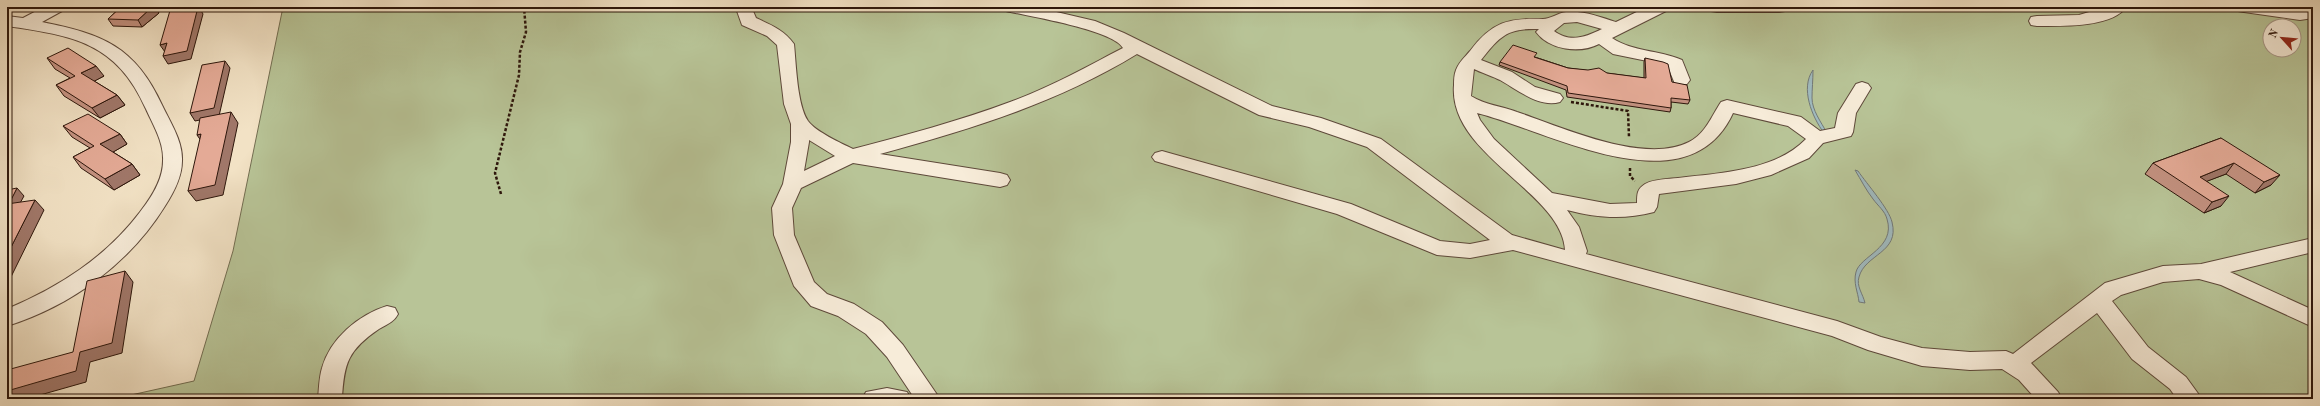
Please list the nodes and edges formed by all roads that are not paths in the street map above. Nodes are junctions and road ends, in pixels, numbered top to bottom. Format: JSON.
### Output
{"nodes":[{"id":1,"x":56,"y":7,"type":"edge"},
{"id":2,"x":747,"y":7,"type":"edge"},
{"id":3,"x":1012,"y":7,"type":"edge"},
{"id":4,"x":1660,"y":7,"type":"edge"},
{"id":5,"x":1717,"y":7,"type":"edge"},
{"id":6,"x":1780,"y":7,"type":"edge"},
{"id":7,"x":2118,"y":7,"type":"edge"},
{"id":8,"x":2244,"y":7,"type":"edge"},
{"id":9,"x":2286,"y":7,"type":"edge"},
{"id":10,"x":2310,"y":15,"type":"edge"},
{"id":11,"x":2037,"y":21,"type":"dead end"},
{"id":12,"x":16,"y":22,"type":"edge"},
{"id":13,"x":1549,"y":24,"type":"junction"},
{"id":14,"x":1616,"y":28,"type":"junction"},
{"id":15,"x":1600,"y":37,"type":"junction"},
{"id":16,"x":1132,"y":45,"type":"junction"},
{"id":17,"x":1471,"y":62,"type":"junction"},
{"id":18,"x":1681,"y":80,"type":"dead end"},
{"id":19,"x":1862,"y":88,"type":"dead end"},
{"id":20,"x":1554,"y":98,"type":"dead end"},
{"id":21,"x":1464,"y":100,"type":"junction"},
{"id":22,"x":800,"y":124,"type":"junction"},
{"id":23,"x":1817,"y":138,"type":"junction"},
{"id":24,"x":851,"y":156,"type":"junction"},
{"id":25,"x":1162,"y":157,"type":"dead end"},
{"id":26,"x":1000,"y":180,"type":"dead end"},
{"id":27,"x":794,"y":184,"type":"junction"},
{"id":28,"x":1547,"y":199,"type":"junction"},
{"id":29,"x":1514,"y":242,"type":"junction"},
{"id":30,"x":2313,"y":245,"type":"edge"},
{"id":31,"x":1570,"y":257,"type":"junction"},
{"id":32,"x":2198,"y":271,"type":"junction"},
{"id":33,"x":2099,"y":300,"type":"junction"},
{"id":34,"x":387,"y":314,"type":"dead end"},
{"id":35,"x":7,"y":318,"type":"edge"},
{"id":36,"x":2313,"y":319,"type":"edge"},
{"id":37,"x":2016,"y":367,"type":"junction"},
{"id":38,"x":330,"y":399,"type":"edge"},
{"id":39,"x":874,"y":399,"type":"edge"},
{"id":40,"x":899,"y":399,"type":"edge"},
{"id":41,"x":928,"y":399,"type":"edge"},
{"id":42,"x":2050,"y":399,"type":"edge"},
{"id":43,"x":2190,"y":399,"type":"edge"}],
"edges":[{"from":1,"to":12,"type":"street"},
{"from":2,"to":22,"type":"street"},
{"from":3,"to":16,"type":"street"},
{"from":4,"to":14,"type":"street"},
{"from":5,"to":6,"type":"street"},
{"from":7,"to":11,"type":"street"},
{"from":8,"to":10,"type":"street"},
{"from":9,"to":10,"type":"street"},
{"from":12,"to":35,"type":"street"},
{"from":13,"to":14,"type":"street"},
{"from":13,"to":15,"type":"street"},
{"from":13,"to":17,"type":"street"},
{"from":14,"to":15,"type":"street"},
{"from":15,"to":18,"type":"street"},
{"from":16,"to":24,"type":"street"},
{"from":16,"to":29,"type":"street"},
{"from":17,"to":20,"type":"street"},
{"from":17,"to":21,"type":"street"},
{"from":19,"to":23,"type":"street"},
{"from":21,"to":23,"type":"street"},
{"from":21,"to":28,"type":"street"},
{"from":22,"to":24,"type":"street"},
{"from":22,"to":27,"type":"street"},
{"from":23,"to":28,"type":"street"},
{"from":24,"to":26,"type":"street"},
{"from":24,"to":27,"type":"street"},
{"from":25,"to":29,"type":"street"},
{"from":27,"to":41,"type":"street"},
{"from":28,"to":31,"type":"street"},
{"from":29,"to":31,"type":"street"},
{"from":30,"to":32,"type":"street"},
{"from":31,"to":37,"type":"street"},
{"from":32,"to":33,"type":"street"},
{"from":32,"to":36,"type":"street"},
{"from":33,"to":37,"type":"street"},
{"from":33,"to":43,"type":"street"},
{"from":34,"to":38,"type":"street"},
{"from":37,"to":42,"type":"street"},
{"from":39,"to":40,"type":"street"}]}
